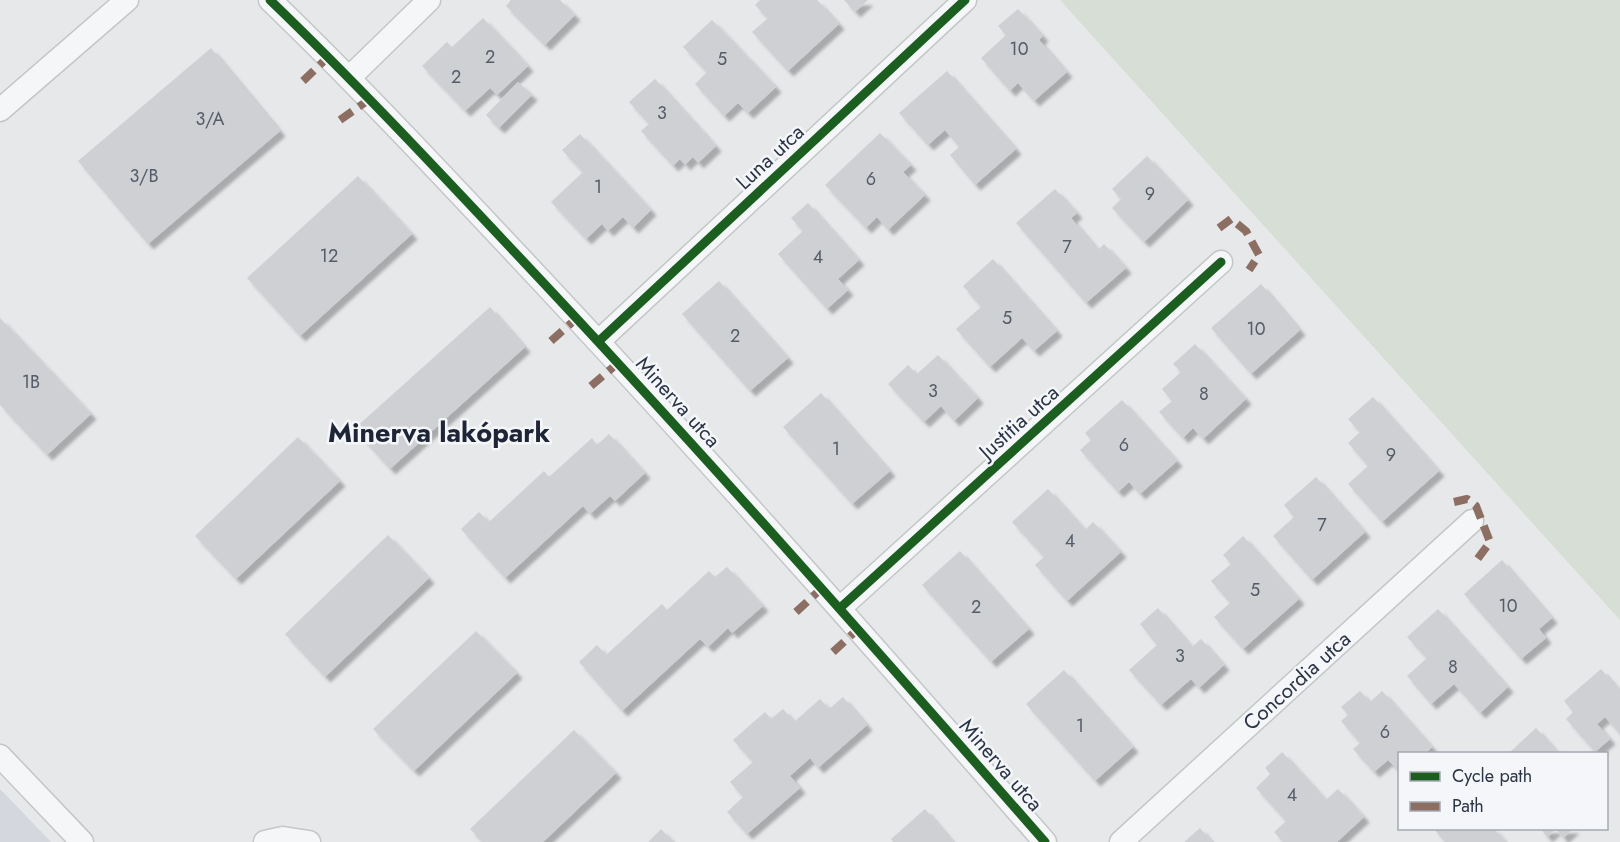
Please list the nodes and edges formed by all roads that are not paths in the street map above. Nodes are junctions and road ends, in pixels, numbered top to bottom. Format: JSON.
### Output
{"nodes":[{"id":1,"x":127,"y":0,"type":"edge"},
{"id":2,"x":270,"y":0,"type":"edge"},
{"id":3,"x":429,"y":0,"type":"edge"},
{"id":4,"x":965,"y":0,"type":"edge"},
{"id":5,"x":350,"y":77,"type":"junction"},
{"id":6,"x":0,"y":110,"type":"edge"},
{"id":7,"x":1221,"y":262,"type":"dead end"},
{"id":8,"x":599,"y":341,"type":"junction"},
{"id":9,"x":1472,"y":520,"type":"dead end"},
{"id":10,"x":840,"y":608,"type":"junction"},
{"id":11,"x":0,"y":756,"type":"edge"},
{"id":12,"x":82,"y":842,"type":"edge"},
{"id":13,"x":265,"y":842,"type":"edge"},
{"id":14,"x":309,"y":842,"type":"edge"},
{"id":15,"x":1045,"y":842,"type":"edge"},
{"id":16,"x":1121,"y":842,"type":"edge"}],
"edges":[{"from":1,"to":6,"type":"street"},
{"from":2,"to":5,"type":"street","name":"Minerva utca"},
{"from":3,"to":5,"type":"street"},
{"from":4,"to":8,"type":"street","name":"Luna utca"},
{"from":5,"to":8,"type":"street","name":"Minerva utca"},
{"from":7,"to":10,"type":"street","name":"Justitia utca"},
{"from":8,"to":10,"type":"street","name":"Minerva utca"},
{"from":9,"to":16,"type":"street","name":"Concordia utca"},
{"from":10,"to":15,"type":"street","name":"Minerva utca"},
{"from":11,"to":12,"type":"street"},
{"from":13,"to":14,"type":"street"}]}
